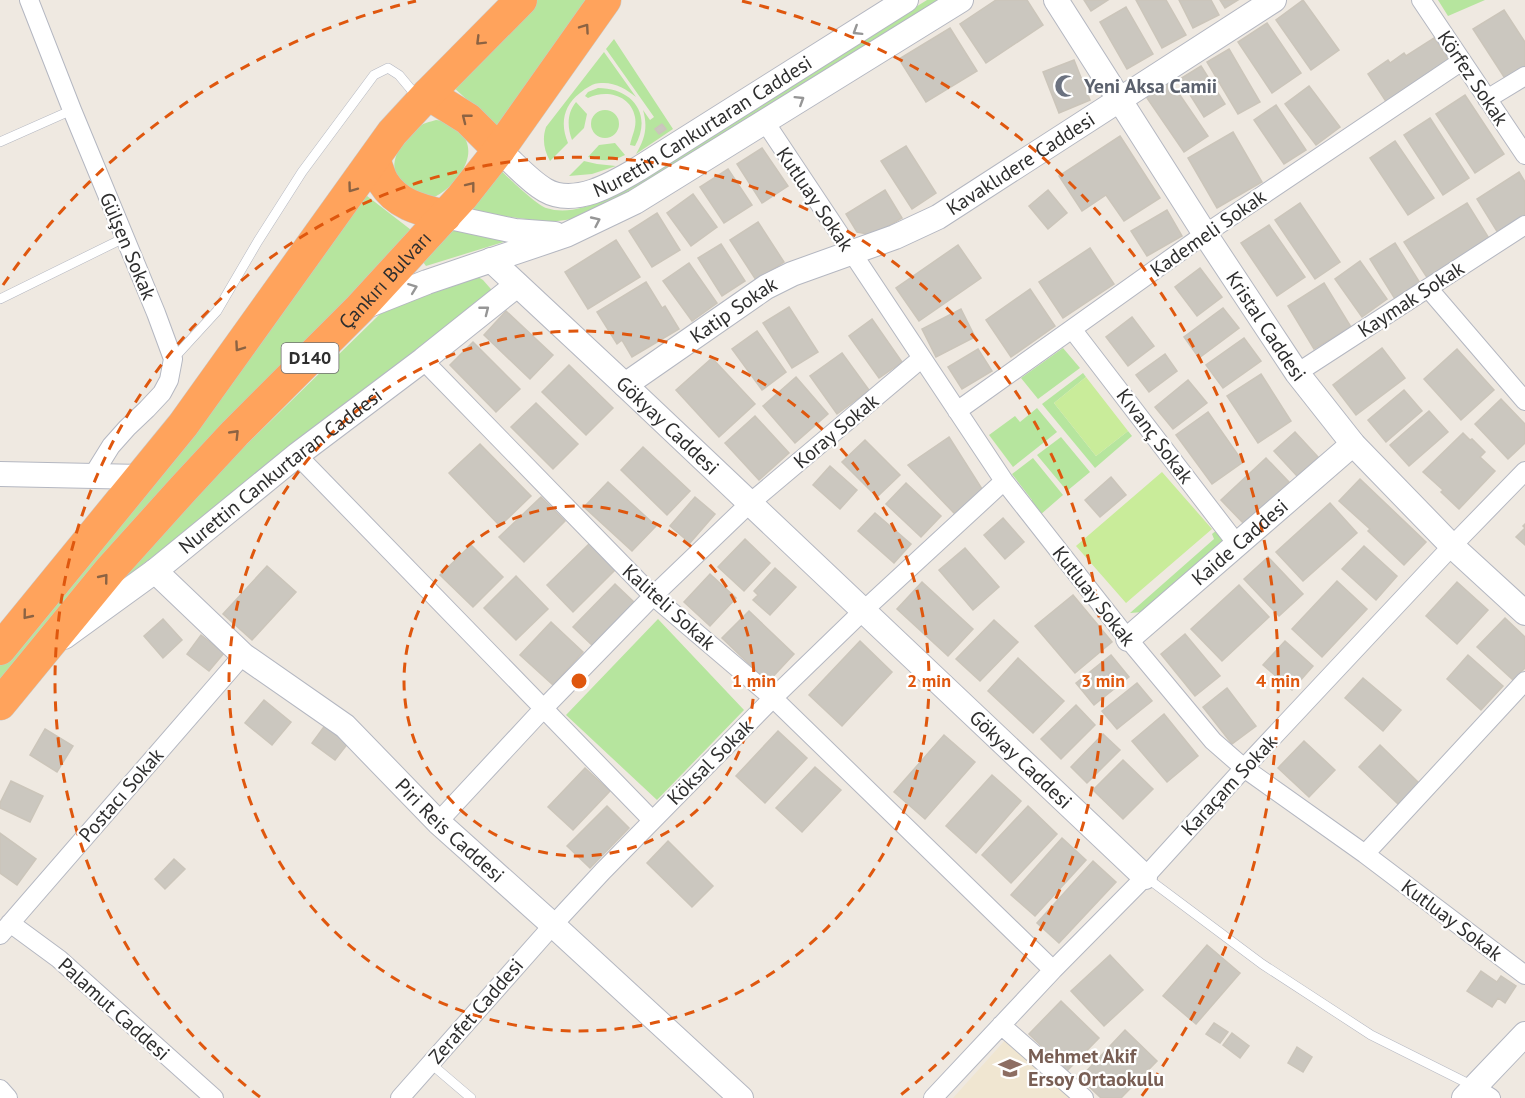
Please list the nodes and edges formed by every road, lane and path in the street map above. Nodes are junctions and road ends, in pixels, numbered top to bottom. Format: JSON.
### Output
{"nodes":[{"id":1,"x":29,"y":0,"type":"edge"},
{"id":2,"x":521,"y":0,"type":"edge"},
{"id":3,"x":605,"y":0,"type":"edge"},
{"id":4,"x":906,"y":0,"type":"edge"},
{"id":5,"x":961,"y":0,"type":"edge"},
{"id":6,"x":1056,"y":0,"type":"edge"},
{"id":7,"x":1274,"y":0,"type":"edge"},
{"id":8,"x":1421,"y":0,"type":"edge"},
{"id":9,"x":1462,"y":61,"type":"junction"},
{"id":10,"x":1525,"y":76,"type":"edge"},
{"id":11,"x":424,"y":97,"type":"junction"},
{"id":12,"x":1487,"y":99,"type":"junction"},
{"id":13,"x":1120,"y":100,"type":"junction"},
{"id":14,"x":72,"y":110,"type":"junction"},
{"id":15,"x":765,"y":122,"type":"junction"},
{"id":16,"x":0,"y":142,"type":"edge"},
{"id":17,"x":499,"y":150,"type":"junction"},
{"id":18,"x":1525,"y":155,"type":"edge"},
{"id":19,"x":374,"y":159,"type":"junction"},
{"id":20,"x":445,"y":216,"type":"junction"},
{"id":21,"x":1525,"y":225,"type":"edge"},
{"id":22,"x":1205,"y":234,"type":"junction"},
{"id":23,"x":566,"y":235,"type":"junction"},
{"id":24,"x":124,"y":238,"type":"junction"},
{"id":25,"x":851,"y":253,"type":"junction"},
{"id":26,"x":491,"y":260,"type":"junction"},
{"id":27,"x":517,"y":285,"type":"junction"},
{"id":28,"x":1428,"y":288,"type":"junction"},
{"id":29,"x":0,"y":299,"type":"edge"},
{"id":30,"x":359,"y":309,"type":"junction"},
{"id":31,"x":1072,"y":329,"type":"junction"},
{"id":32,"x":922,"y":358,"type":"junction"},
{"id":33,"x":173,"y":359,"type":"junction"},
{"id":34,"x":423,"y":360,"type":"junction"},
{"id":35,"x":1297,"y":374,"type":"junction"},
{"id":36,"x":625,"y":385,"type":"junction"},
{"id":37,"x":1525,"y":401,"type":"edge"},
{"id":38,"x":957,"y":411,"type":"junction"},
{"id":39,"x":1353,"y":444,"type":"junction"},
{"id":40,"x":297,"y":455,"type":"junction"},
{"id":41,"x":1525,"y":471,"type":"edge"},
{"id":42,"x":0,"y":474,"type":"edge"},
{"id":43,"x":93,"y":475,"type":"junction"},
{"id":44,"x":142,"y":477,"type":"junction"},
{"id":45,"x":1004,"y":481,"type":"junction"},
{"id":46,"x":750,"y":503,"type":"junction"},
{"id":47,"x":1237,"y":544,"type":"junction"},
{"id":48,"x":1452,"y":546,"type":"junction"},
{"id":49,"x":155,"y":571,"type":"junction"},
{"id":50,"x":653,"y":596,"type":"junction"},
{"id":51,"x":864,"y":610,"type":"junction"},
{"id":52,"x":1525,"y":613,"type":"edge"},
{"id":53,"x":1128,"y":639,"type":"junction"},
{"id":54,"x":0,"y":649,"type":"edge"},
{"id":55,"x":40,"y":655,"type":"junction"},
{"id":56,"x":243,"y":655,"type":"junction"},
{"id":57,"x":1525,"y":681,"type":"edge"},
{"id":58,"x":772,"y":698,"type":"junction"},
{"id":59,"x":0,"y":704,"type":"edge"},
{"id":60,"x":543,"y":709,"type":"junction"},
{"id":61,"x":1245,"y":768,"type":"junction"},
{"id":62,"x":652,"y":820,"type":"junction"},
{"id":63,"x":438,"y":822,"type":"junction"},
{"id":64,"x":1365,"y":854,"type":"junction"},
{"id":65,"x":1145,"y":877,"type":"junction"},
{"id":66,"x":553,"y":925,"type":"junction"},
{"id":67,"x":5,"y":929,"type":"edge"},
{"id":68,"x":1053,"y":970,"type":"junction"},
{"id":69,"x":1525,"y":975,"type":"edge"},
{"id":70,"x":1001,"y":1025,"type":"junction"},
{"id":71,"x":1525,"y":1034,"type":"edge"},
{"id":72,"x":430,"y":1063,"type":"junction"},
{"id":73,"x":0,"y":1089,"type":"edge"},
{"id":74,"x":1476,"y":1094,"type":"edge"},
{"id":75,"x":8,"y":1098,"type":"edge"},
{"id":76,"x":214,"y":1098,"type":"edge"},
{"id":77,"x":400,"y":1098,"type":"edge"},
{"id":78,"x":471,"y":1098,"type":"edge"},
{"id":79,"x":741,"y":1098,"type":"edge"},
{"id":80,"x":933,"y":1098,"type":"edge"},
{"id":81,"x":1084,"y":1098,"type":"edge"}],
"edges":[{"from":1,"to":14,"type":"street","name":"Gülşen Sokak"},
{"from":2,"to":11,"type":"highway","one_way":true},
{"from":17,"to":3,"type":"highway","name":"Çankırı Bulvarı","number":"D140","one_way":true},
{"from":4,"to":17,"type":"street","name":"Nurettin Cankurtaran Caddesi","one_way":true},
{"from":15,"to":5,"type":"street","name":"Nurettin Cankurtaran Caddesi","one_way":true},
{"from":6,"to":13,"type":"street","name":"Kristal Caddesi"},
{"from":7,"to":13,"type":"street","name":"Kavaklıdere Caddesi"},
{"from":8,"to":9,"type":"street","name":"Körfez Sokak"},
{"from":9,"to":12,"type":"street","name":"Körfez Sokak"},
{"from":9,"to":22,"type":"street","name":"Kademeli Sokak"},
{"from":10,"to":12,"type":"street"},
{"from":17,"to":11,"type":"highway","one_way":true},
{"from":11,"to":19,"type":"highway"},
{"from":11,"to":33,"type":"lane"},
{"from":12,"to":18,"type":"street","name":"Körfez Sokak"},
{"from":13,"to":22,"type":"street","name":"Kristal Caddesi"},
{"from":13,"to":25,"type":"street","name":"Kavaklıdere Caddesi"},
{"from":14,"to":16,"type":"lane"},
{"from":14,"to":24,"type":"street","name":"Gülşen Sokak"},
{"from":23,"to":15,"type":"street","name":"Nurettin Cankurtaran Caddesi","one_way":true},
{"from":15,"to":25,"type":"street","name":"Kutluay Sokak"},
{"from":20,"to":17,"type":"highway","name":"Çankırı Bulvarı","number":"D140","one_way":true},
{"from":19,"to":20,"type":"highway"},
{"from":19,"to":44,"type":"highway","one_way":true},
{"from":20,"to":23,"type":"street","name":"Nurettin Cankurtaran Caddesi"},
{"from":20,"to":30,"type":"highway","name":"Çankırı Bulvarı","number":"D140"},
{"from":21,"to":28,"type":"street","name":"Kaymak Sokak"},
{"from":22,"to":31,"type":"street","name":"Kademeli Sokak"},
{"from":22,"to":35,"type":"street","name":"Kristal Caddesi"},
{"from":23,"to":26,"type":"street","name":"Nurettin Cankurtaran Caddesi"},
{"from":24,"to":29,"type":"lane"},
{"from":24,"to":33,"type":"street","name":"Gülşen Sokak"},
{"from":25,"to":32,"type":"street","name":"Kutluay Sokak"},
{"from":25,"to":36,"type":"street","name":"Katip Sokak"},
{"from":26,"to":27,"type":"street","name":"Gökyay Caddesi"},
{"from":30,"to":26,"type":"street","name":"Nurettin Cankurtaran Caddesi","one_way":true},
{"from":34,"to":27,"type":"street","name":"Nurettin Cankurtaran Caddesi","one_way":true},
{"from":27,"to":36,"type":"street","name":"Gökyay Caddesi"},
{"from":28,"to":35,"type":"street","name":"Kaymak Sokak"},
{"from":28,"to":37,"type":"street"},
{"from":55,"to":30,"type":"highway","name":"Çankırı Bulvarı","number":"D140","one_way":true},
{"from":31,"to":38,"type":"street","name":"Kademeli Sokak"},
{"from":31,"to":47,"type":"street","name":"Kıvanç Sokak"},
{"from":32,"to":38,"type":"street","name":"Kutluay Sokak"},
{"from":32,"to":46,"type":"street","name":"Koray Sokak"},
{"from":33,"to":43,"type":"street"},
{"from":34,"to":40,"type":"street","name":"Nurettin Cankurtaran Caddesi"},
{"from":34,"to":50,"type":"street","name":"Kaliteli Sokak"},
{"from":35,"to":39,"type":"street","name":"Kristal Caddesi"},
{"from":36,"to":46,"type":"street","name":"Gökyay Caddesi"},
{"from":38,"to":45,"type":"street","name":"Kutluay Sokak"},
{"from":39,"to":47,"type":"street","name":"Kaide Caddesi"},
{"from":39,"to":48,"type":"street","name":"Kristal Caddesi"},
{"from":40,"to":49,"type":"street","name":"Nurettin Cankurtaran Caddesi"},
{"from":40,"to":60,"type":"street"},
{"from":41,"to":48,"type":"street","name":"Karaçam Sokak"},
{"from":42,"to":43,"type":"street"},
{"from":43,"to":44,"type":"street"},
{"from":44,"to":54,"type":"highway","one_way":true},
{"from":45,"to":51,"type":"street","name":"Köksal Sokak"},
{"from":45,"to":53,"type":"street","name":"Kutluay Sokak"},
{"from":46,"to":50,"type":"street","name":"Koray Sokak"},
{"from":46,"to":51,"type":"street","name":"Gökyay Caddesi"},
{"from":47,"to":53,"type":"street","name":"Kaide Caddesi"},
{"from":48,"to":52,"type":"street","name":"Kristal Caddesi"},
{"from":48,"to":61,"type":"street","name":"Karaçam Sokak"},
{"from":49,"to":55,"type":"street","name":"Nurettin Cankurtaran Caddesi"},
{"from":49,"to":56,"type":"street","name":"Piri Reis Caddesi"},
{"from":50,"to":58,"type":"street","name":"Kaliteli Sokak"},
{"from":50,"to":60,"type":"street","name":"Koray Sokak"},
{"from":51,"to":58,"type":"street","name":"Köksal Sokak"},
{"from":51,"to":65,"type":"street","name":"Gökyay Caddesi"},
{"from":53,"to":61,"type":"street","name":"Kutluay Sokak"},
{"from":55,"to":59,"type":"highway","name":"Çankırı Bulvarı","number":"D140"},
{"from":56,"to":63,"type":"street","name":"Piri Reis Caddesi"},
{"from":56,"to":67,"type":"street","name":"Postacı Sokak"},
{"from":57,"to":64,"type":"street"},
{"from":58,"to":62,"type":"street","name":"Köksal Sokak"},
{"from":58,"to":68,"type":"street","name":"Kaliteli Sokak"},
{"from":60,"to":62,"type":"street"},
{"from":60,"to":63,"type":"street","name":"Koray Sokak"},
{"from":61,"to":64,"type":"street","name":"Kutluay Sokak"},
{"from":61,"to":65,"type":"street","name":"Karaçam Sokak"},
{"from":62,"to":66,"type":"street","name":"Köksal Sokak"},
{"from":63,"to":66,"type":"street","name":"Piri Reis Caddesi"},
{"from":64,"to":69,"type":"street","name":"Kutluay Sokak"},
{"from":65,"to":68,"type":"street","name":"Karaçam Sokak"},
{"from":65,"to":74,"type":"lane","name":"Gökyay Caddesi"},
{"from":66,"to":72,"type":"street","name":"Zerafet Caddesi"},
{"from":66,"to":79,"type":"street","name":"Piri Reis Caddesi"},
{"from":67,"to":76,"type":"street","name":"Palamut Caddesi"},
{"from":68,"to":70,"type":"street","name":"Karaçam Sokak"},
{"from":70,"to":80,"type":"street","name":"Karaçam Sokak"},
{"from":70,"to":81,"type":"street"},
{"from":71,"to":74,"type":"street"},
{"from":72,"to":77,"type":"street","name":"Zerafet Caddesi"},
{"from":72,"to":78,"type":"lane"},
{"from":73,"to":75,"type":"street"}]}
